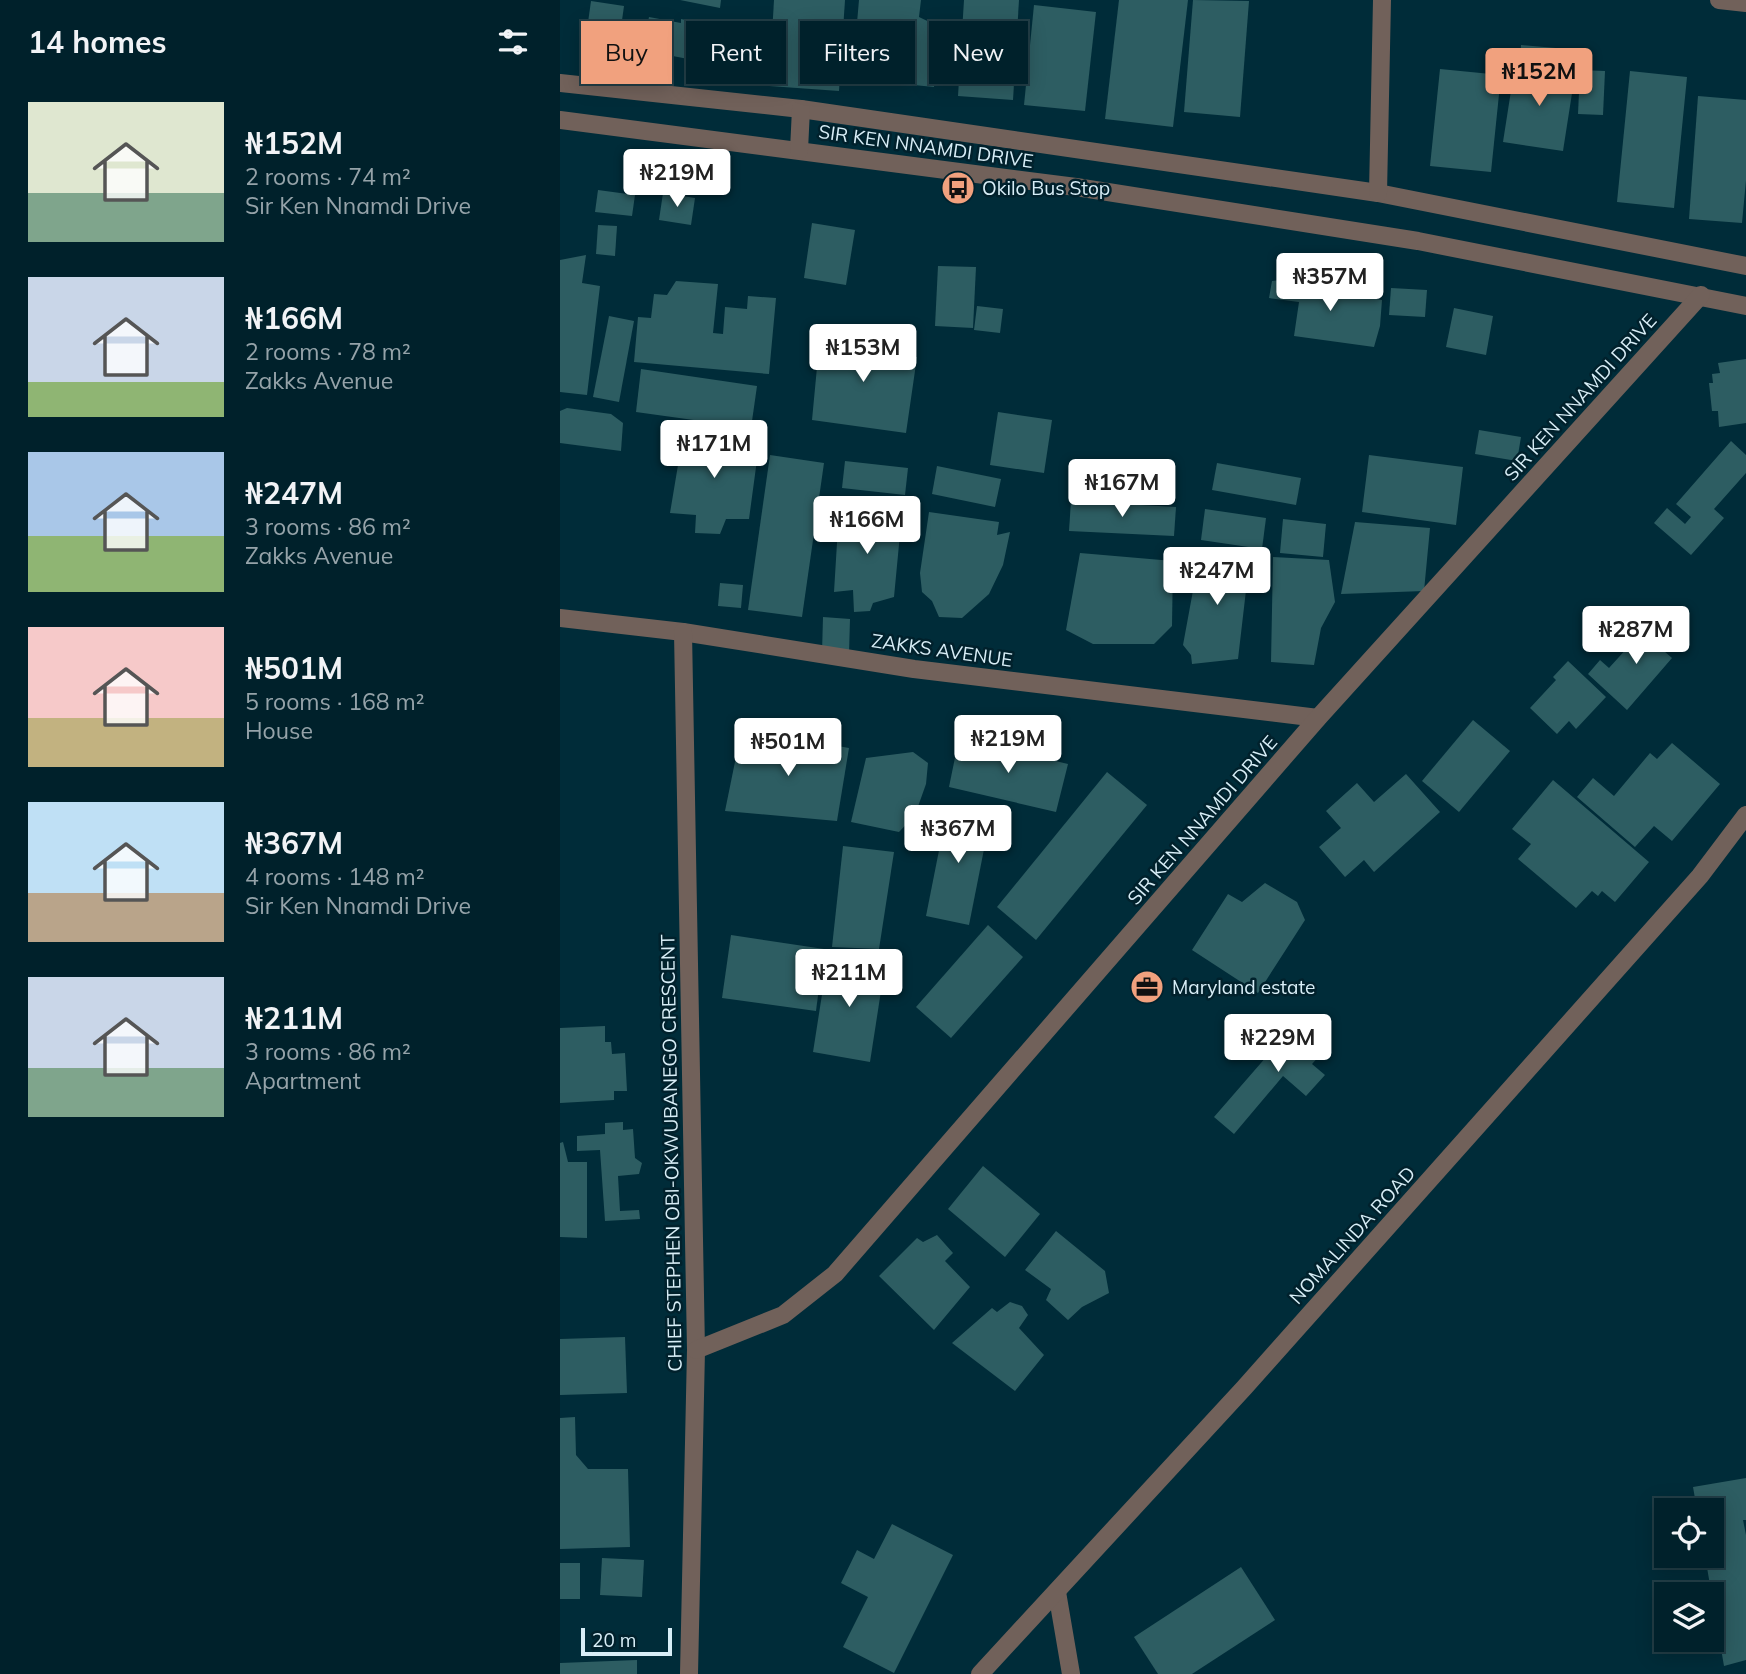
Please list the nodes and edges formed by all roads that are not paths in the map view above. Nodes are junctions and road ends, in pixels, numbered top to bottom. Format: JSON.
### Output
{"nodes":[{"id":1,"x":1382,"y":0,"type":"edge"},
{"id":2,"x":1719,"y":0,"type":"edge"},
{"id":3,"x":1746,"y":3,"type":"edge"},
{"id":4,"x":560,"y":83,"type":"edge"},
{"id":5,"x":801,"y":109,"type":"junction"},
{"id":6,"x":560,"y":120,"type":"edge"},
{"id":7,"x":799,"y":150,"type":"junction"},
{"id":8,"x":1378,"y":193,"type":"junction"},
{"id":9,"x":1746,"y":266,"type":"edge"},
{"id":10,"x":1701,"y":295,"type":"junction"},
{"id":11,"x":1746,"y":306,"type":"edge"},
{"id":12,"x":560,"y":618,"type":"edge"},
{"id":13,"x":683,"y":632,"type":"junction"},
{"id":14,"x":1318,"y":718,"type":"junction"},
{"id":15,"x":1746,"y":815,"type":"edge"},
{"id":16,"x":696,"y":1350,"type":"junction"},
{"id":17,"x":1056,"y":1592,"type":"junction"},
{"id":18,"x":689,"y":1674,"type":"edge"},
{"id":19,"x":980,"y":1674,"type":"edge"},
{"id":20,"x":1071,"y":1674,"type":"edge"}],
"edges":[{"from":1,"to":8,"type":"street"},
{"from":2,"to":3,"type":"street"},
{"from":4,"to":5,"type":"street","name":"SIR KEN NNAMDI DRIVE"},
{"from":5,"to":7,"type":"street"},
{"from":5,"to":8,"type":"street","name":"SIR KEN NNAMDI DRIVE"},
{"from":6,"to":7,"type":"street","name":"SIR KEN NNAMDI DRIVE"},
{"from":7,"to":10,"type":"street","name":"SIR KEN NNAMDI DRIVE"},
{"from":8,"to":9,"type":"street","name":"SIR KEN NNAMDI DRIVE"},
{"from":10,"to":11,"type":"street"},
{"from":10,"to":14,"type":"street","name":"SIR KEN NNAMDI DRIVE"},
{"from":12,"to":13,"type":"street","name":"ZAKKS AVENUE"},
{"from":13,"to":14,"type":"street","name":"ZAKKS AVENUE"},
{"from":13,"to":16,"type":"street","name":"CHIEF STEPHEN OBI-OKWUBANEGO CRESCENT"},
{"from":14,"to":16,"type":"street","name":"SIR KEN NNAMDI DRIVE"},
{"from":15,"to":17,"type":"street","name":"NOMALINDA ROAD"},
{"from":16,"to":18,"type":"street","name":"CHIEF STEPHEN OBI-OKWUBANEGO CRESCENT"},
{"from":17,"to":19,"type":"street","name":"NOMALINDA ROAD"},
{"from":17,"to":20,"type":"street"}]}
